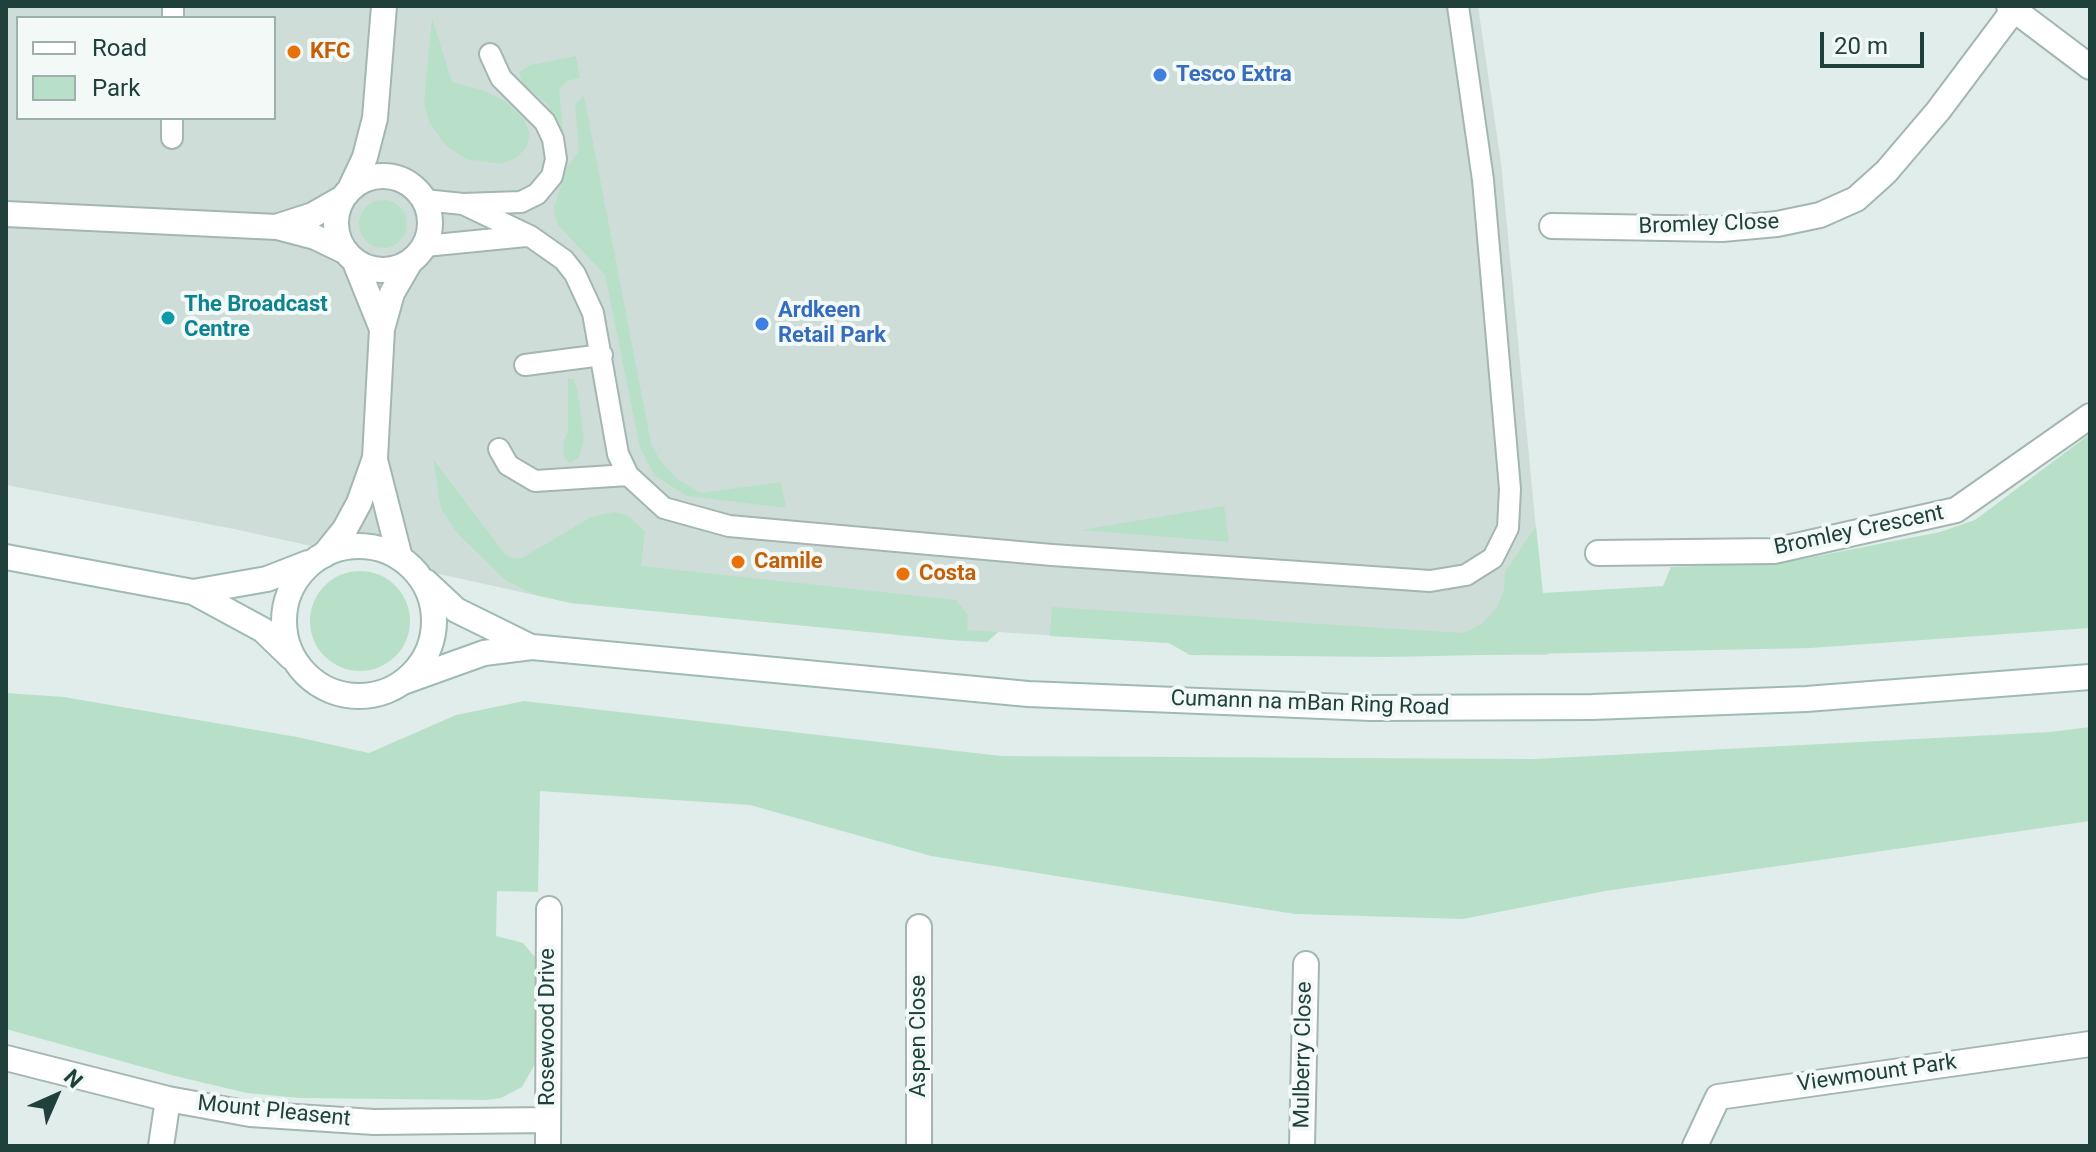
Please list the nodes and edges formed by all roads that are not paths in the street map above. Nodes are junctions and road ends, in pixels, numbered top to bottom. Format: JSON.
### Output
{"nodes":[{"id":1,"x":384,"y":6,"type":"edge"},
{"id":2,"x":1458,"y":6,"type":"edge"},
{"id":3,"x":2011,"y":8,"type":"edge"},
{"id":4,"x":490,"y":54,"type":"dead end"},
{"id":5,"x":2090,"y":67,"type":"edge"},
{"id":6,"x":375,"y":118,"type":"junction"},
{"id":7,"x":404,"y":181,"type":"junction"},
{"id":8,"x":346,"y":193,"type":"junction"},
{"id":9,"x":424,"y":200,"type":"junction"},
{"id":10,"x":463,"y":204,"type":"junction"},
{"id":11,"x":6,"y":214,"type":"edge"},
{"id":12,"x":1552,"y":226,"type":"dead end"},
{"id":13,"x":277,"y":227,"type":"junction"},
{"id":14,"x":530,"y":236,"type":"junction"},
{"id":15,"x":417,"y":254,"type":"junction"},
{"id":16,"x":350,"y":257,"type":"junction"},
{"id":17,"x":382,"y":329,"type":"junction"},
{"id":18,"x":602,"y":355,"type":"junction"},
{"id":19,"x":525,"y":365,"type":"dead end"},
{"id":20,"x":2090,"y":416,"type":"edge"},
{"id":21,"x":499,"y":449,"type":"dead end"},
{"id":22,"x":375,"y":458,"type":"junction"},
{"id":23,"x":628,"y":475,"type":"junction"},
{"id":24,"x":1598,"y":553,"type":"dead end"},
{"id":25,"x":320,"y":556,"type":"junction"},
{"id":26,"x":6,"y":557,"type":"edge"},
{"id":27,"x":409,"y":566,"type":"junction"},
{"id":28,"x":193,"y":592,"type":"junction"},
{"id":29,"x":532,"y":647,"type":"junction"},
{"id":30,"x":303,"y":671,"type":"junction"},
{"id":31,"x":2090,"y":677,"type":"edge"},
{"id":32,"x":403,"y":682,"type":"junction"},
{"id":33,"x":549,"y":909,"type":"dead end"},
{"id":34,"x":919,"y":927,"type":"dead end"},
{"id":35,"x":1306,"y":964,"type":"dead end"},
{"id":36,"x":2090,"y":1044,"type":"edge"},
{"id":37,"x":6,"y":1058,"type":"edge"},
{"id":38,"x":168,"y":1099,"type":"junction"},
{"id":39,"x":548,"y":1120,"type":"junction"},
{"id":40,"x":161,"y":1146,"type":"edge"},
{"id":41,"x":548,"y":1146,"type":"edge"},
{"id":42,"x":919,"y":1146,"type":"edge"},
{"id":43,"x":1302,"y":1146,"type":"edge"},
{"id":44,"x":1695,"y":1146,"type":"edge"}],
"edges":[{"from":1,"to":6,"type":"street"},
{"from":2,"to":23,"type":"lane"},
{"from":3,"to":5,"type":"street"},
{"from":3,"to":12,"type":"street","name":"Bromley Close"},
{"from":4,"to":10,"type":"lane"},
{"from":6,"to":7,"type":"street"},
{"from":6,"to":8,"type":"street"},
{"from":7,"to":8,"type":"street"},
{"from":7,"to":9,"type":"street"},
{"from":8,"to":13,"type":"street"},
{"from":8,"to":16,"type":"street"},
{"from":9,"to":10,"type":"lane"},
{"from":9,"to":15,"type":"street"},
{"from":10,"to":14,"type":"lane"},
{"from":11,"to":13,"type":"street"},
{"from":13,"to":16,"type":"street"},
{"from":14,"to":15,"type":"lane"},
{"from":14,"to":18,"type":"lane"},
{"from":15,"to":16,"type":"street"},
{"from":15,"to":17,"type":"street"},
{"from":16,"to":17,"type":"street"},
{"from":17,"to":22,"type":"street"},
{"from":18,"to":19,"type":"lane"},
{"from":18,"to":23,"type":"lane"},
{"from":20,"to":24,"type":"street","name":"Bromley Crescent"},
{"from":21,"to":23,"type":"lane"},
{"from":22,"to":25,"type":"street"},
{"from":22,"to":27,"type":"street"},
{"from":25,"to":27,"type":"street"},
{"from":25,"to":28,"type":"street"},
{"from":25,"to":30,"type":"street"},
{"from":26,"to":28,"type":"street"},
{"from":27,"to":29,"type":"street","name":"Cumann na mBan Ring Road"},
{"from":27,"to":32,"type":"street"},
{"from":28,"to":30,"type":"street"},
{"from":29,"to":31,"type":"street","name":"Cumann na mBan Ring Road"},
{"from":29,"to":32,"type":"street","name":"Cumann na mBan Ring Road"},
{"from":30,"to":32,"type":"street"},
{"from":33,"to":39,"type":"street","name":"Rosewood Drive"},
{"from":34,"to":42,"type":"street","name":"Aspen Close"},
{"from":35,"to":43,"type":"street","name":"Mulberry Close"},
{"from":36,"to":44,"type":"street","name":"Viewmount Park"},
{"from":37,"to":38,"type":"street","name":"Mount Pleasent"},
{"from":38,"to":39,"type":"street","name":"Mount Pleasent"},
{"from":38,"to":40,"type":"street"},
{"from":39,"to":41,"type":"street","name":"Rosewood Drive"}]}
